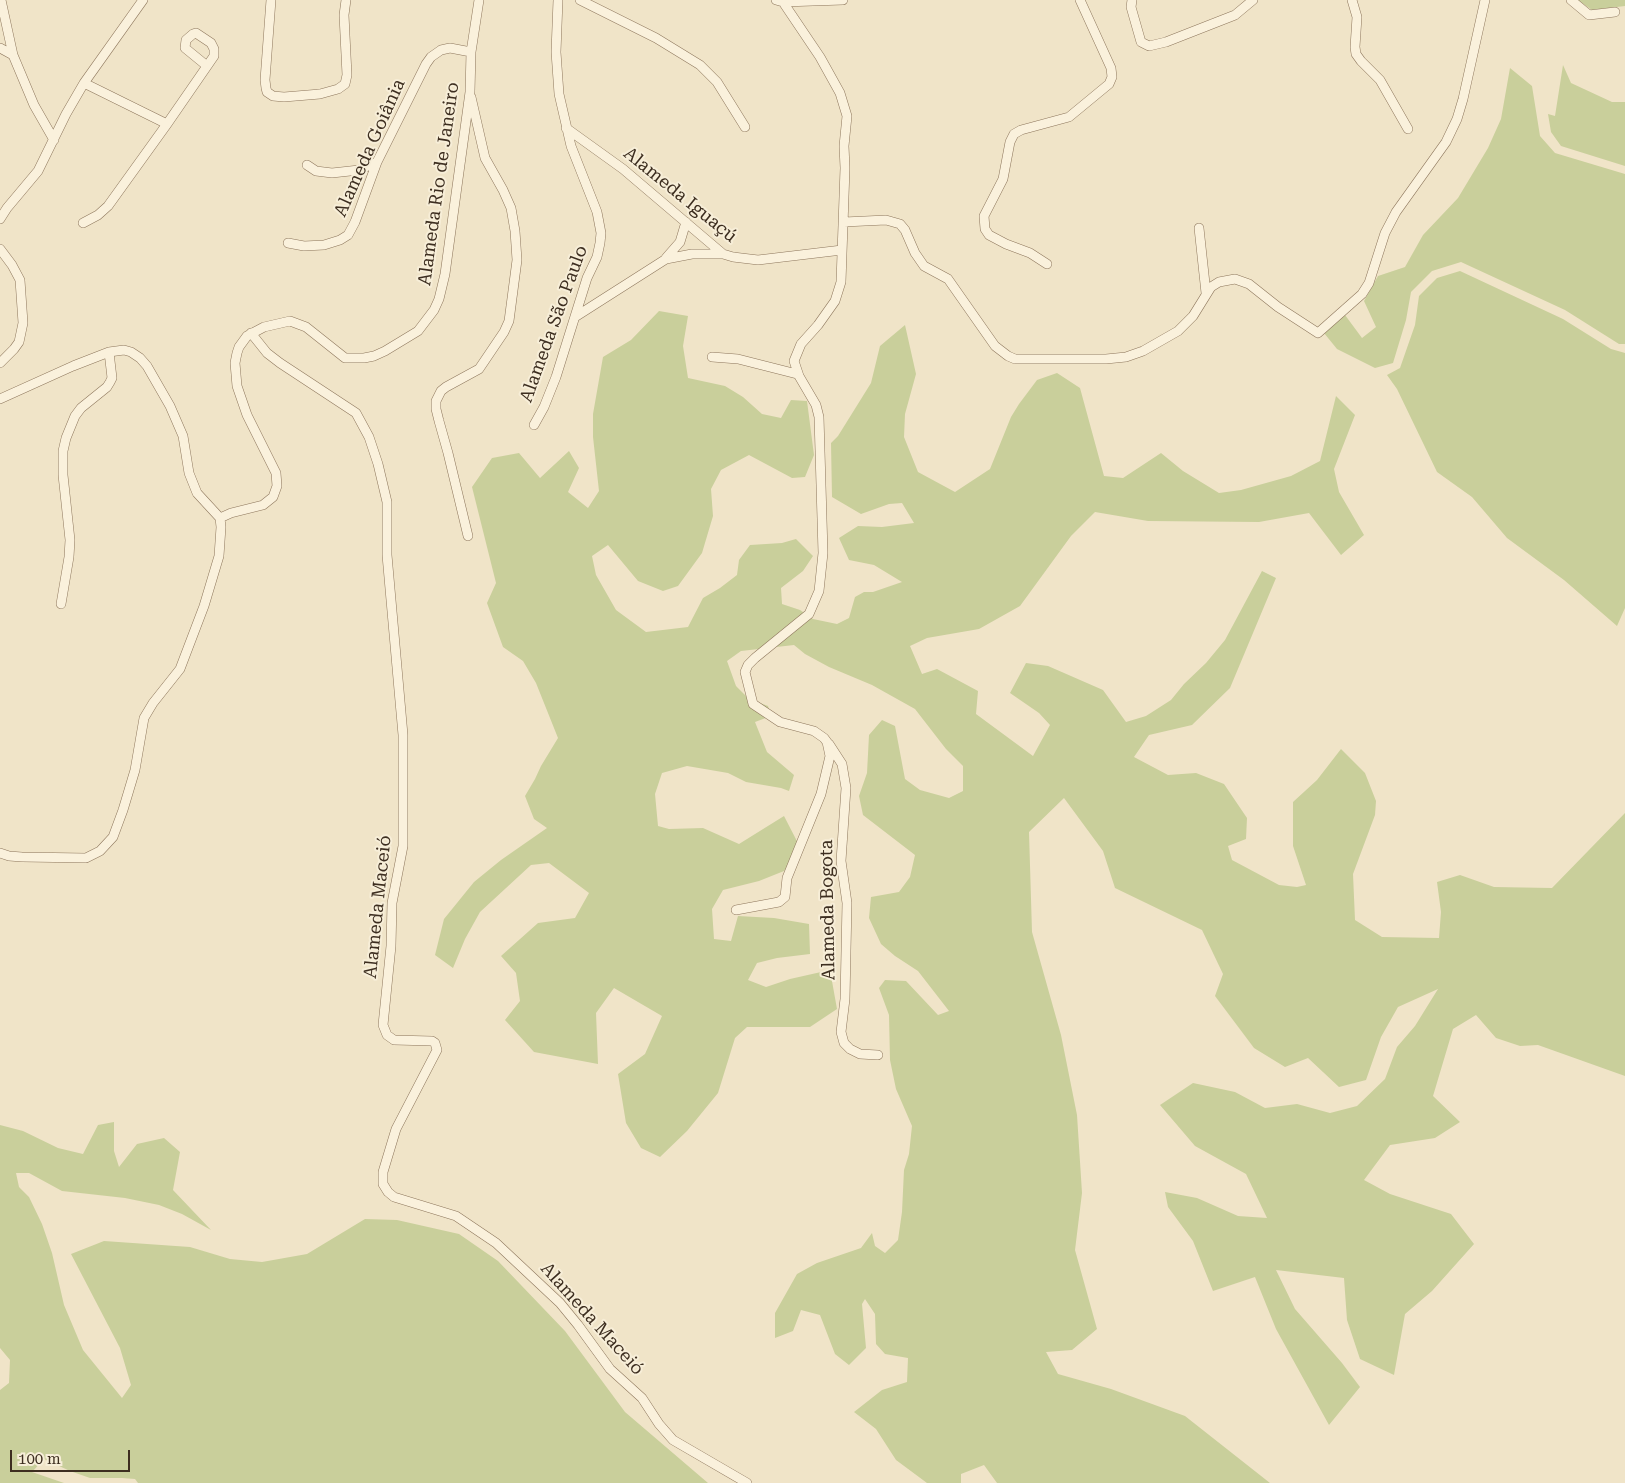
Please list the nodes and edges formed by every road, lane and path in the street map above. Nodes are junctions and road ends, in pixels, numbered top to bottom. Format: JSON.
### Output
{"nodes":[{"id":1,"x":0,"y":0,"type":"edge"},
{"id":2,"x":144,"y":0,"type":"edge"},
{"id":3,"x":271,"y":0,"type":"edge"},
{"id":4,"x":346,"y":0,"type":"edge"},
{"id":5,"x":479,"y":0,"type":"edge"},
{"id":6,"x":558,"y":0,"type":"edge"},
{"id":7,"x":580,"y":0,"type":"edge"},
{"id":8,"x":842,"y":0,"type":"edge"},
{"id":9,"x":1080,"y":0,"type":"edge"},
{"id":10,"x":1132,"y":0,"type":"edge"},
{"id":11,"x":1253,"y":0,"type":"edge"},
{"id":12,"x":1352,"y":0,"type":"edge"},
{"id":13,"x":1485,"y":0,"type":"edge"},
{"id":14,"x":1571,"y":0,"type":"edge"},
{"id":15,"x":779,"y":1,"type":"edge"},
{"id":16,"x":1615,"y":12,"type":"dead end"},
{"id":17,"x":0,"y":48,"type":"edge"},
{"id":18,"x":471,"y":52,"type":"junction"},
{"id":19,"x":13,"y":55,"type":"junction"},
{"id":20,"x":207,"y":66,"type":"dead end"},
{"id":21,"x":84,"y":83,"type":"junction"},
{"id":22,"x":470,"y":92,"type":"junction"},
{"id":23,"x":167,"y":124,"type":"junction"},
{"id":24,"x":745,"y":126,"type":"dead end"},
{"id":25,"x":566,"y":128,"type":"junction"},
{"id":26,"x":1408,"y":129,"type":"dead end"},
{"id":27,"x":54,"y":140,"type":"junction"},
{"id":28,"x":377,"y":162,"type":"junction"},
{"id":29,"x":307,"y":166,"type":"dead end"},
{"id":30,"x":0,"y":219,"type":"edge"},
{"id":31,"x":686,"y":222,"type":"junction"},
{"id":32,"x":844,"y":222,"type":"junction"},
{"id":33,"x":83,"y":223,"type":"dead end"},
{"id":34,"x":1199,"y":228,"type":"dead end"},
{"id":35,"x":288,"y":243,"type":"dead end"},
{"id":36,"x":0,"y":248,"type":"edge"},
{"id":37,"x":842,"y":250,"type":"junction"},
{"id":38,"x":723,"y":254,"type":"junction"},
{"id":39,"x":666,"y":259,"type":"junction"},
{"id":40,"x":1047,"y":264,"type":"dead end"},
{"id":41,"x":1206,"y":293,"type":"junction"},
{"id":42,"x":575,"y":317,"type":"junction"},
{"id":43,"x":251,"y":333,"type":"junction"},
{"id":44,"x":109,"y":352,"type":"junction"},
{"id":45,"x":712,"y":357,"type":"dead end"},
{"id":46,"x":0,"y":363,"type":"edge"},
{"id":47,"x":798,"y":374,"type":"junction"},
{"id":48,"x":0,"y":399,"type":"edge"},
{"id":49,"x":534,"y":425,"type":"dead end"},
{"id":50,"x":220,"y":518,"type":"junction"},
{"id":51,"x":468,"y":536,"type":"dead end"},
{"id":52,"x":61,"y":604,"type":"dead end"},
{"id":53,"x":827,"y":742,"type":"junction"},
{"id":54,"x":0,"y":853,"type":"edge"},
{"id":55,"x":736,"y":910,"type":"dead end"},
{"id":56,"x":878,"y":1055,"type":"dead end"},
{"id":57,"x":747,"y":1483,"type":"edge"}],
"edges":[{"from":1,"to":19,"type":"street"},
{"from":2,"to":21,"type":"street"},
{"from":3,"to":4,"type":"street"},
{"from":5,"to":18,"type":"street","name":"Alameda Rio de Janeiro"},
{"from":6,"to":25,"type":"street","name":"Alameda São Paulo"},
{"from":7,"to":24,"type":"street"},
{"from":8,"to":15,"type":"street"},
{"from":9,"to":40,"type":"street"},
{"from":10,"to":11,"type":"street"},
{"from":12,"to":26,"type":"street"},
{"from":13,"to":41,"type":"street"},
{"from":14,"to":16,"type":"street"},
{"from":15,"to":32,"type":"street"},
{"from":17,"to":19,"type":"street"},
{"from":18,"to":22,"type":"street","name":"Alameda Rio de Janeiro"},
{"from":18,"to":28,"type":"street","name":"Alameda Goiânia"},
{"from":19,"to":27,"type":"street"},
{"from":20,"to":23,"type":"street"},
{"from":21,"to":23,"type":"street"},
{"from":21,"to":27,"type":"street"},
{"from":22,"to":43,"type":"street","name":"Alameda Rio de Janeiro"},
{"from":22,"to":51,"type":"street"},
{"from":23,"to":33,"type":"street"},
{"from":25,"to":31,"type":"street","name":"Alameda Iguaçú"},
{"from":25,"to":42,"type":"street","name":"Alameda São Paulo"},
{"from":27,"to":30,"type":"street"},
{"from":28,"to":29,"type":"street"},
{"from":28,"to":35,"type":"street","name":"Alameda Goiânia"},
{"from":31,"to":38,"type":"street","name":"Alameda Iguaçú"},
{"from":31,"to":39,"type":"street"},
{"from":32,"to":37,"type":"street"},
{"from":32,"to":41,"type":"street"},
{"from":34,"to":41,"type":"street"},
{"from":36,"to":46,"type":"street"},
{"from":37,"to":38,"type":"street","name":"Alameda Iguaçú"},
{"from":37,"to":47,"type":"street"},
{"from":38,"to":39,"type":"street"},
{"from":39,"to":42,"type":"street"},
{"from":42,"to":49,"type":"street","name":"Alameda São Paulo"},
{"from":43,"to":50,"type":"street"},
{"from":43,"to":57,"type":"street","name":"Alameda Maceió"},
{"from":44,"to":48,"type":"street"},
{"from":44,"to":50,"type":"street"},
{"from":44,"to":52,"type":"street"},
{"from":45,"to":47,"type":"street"},
{"from":47,"to":53,"type":"street"},
{"from":50,"to":54,"type":"street"},
{"from":53,"to":55,"type":"street"},
{"from":53,"to":56,"type":"street","name":"Alameda Bogota"}]}
